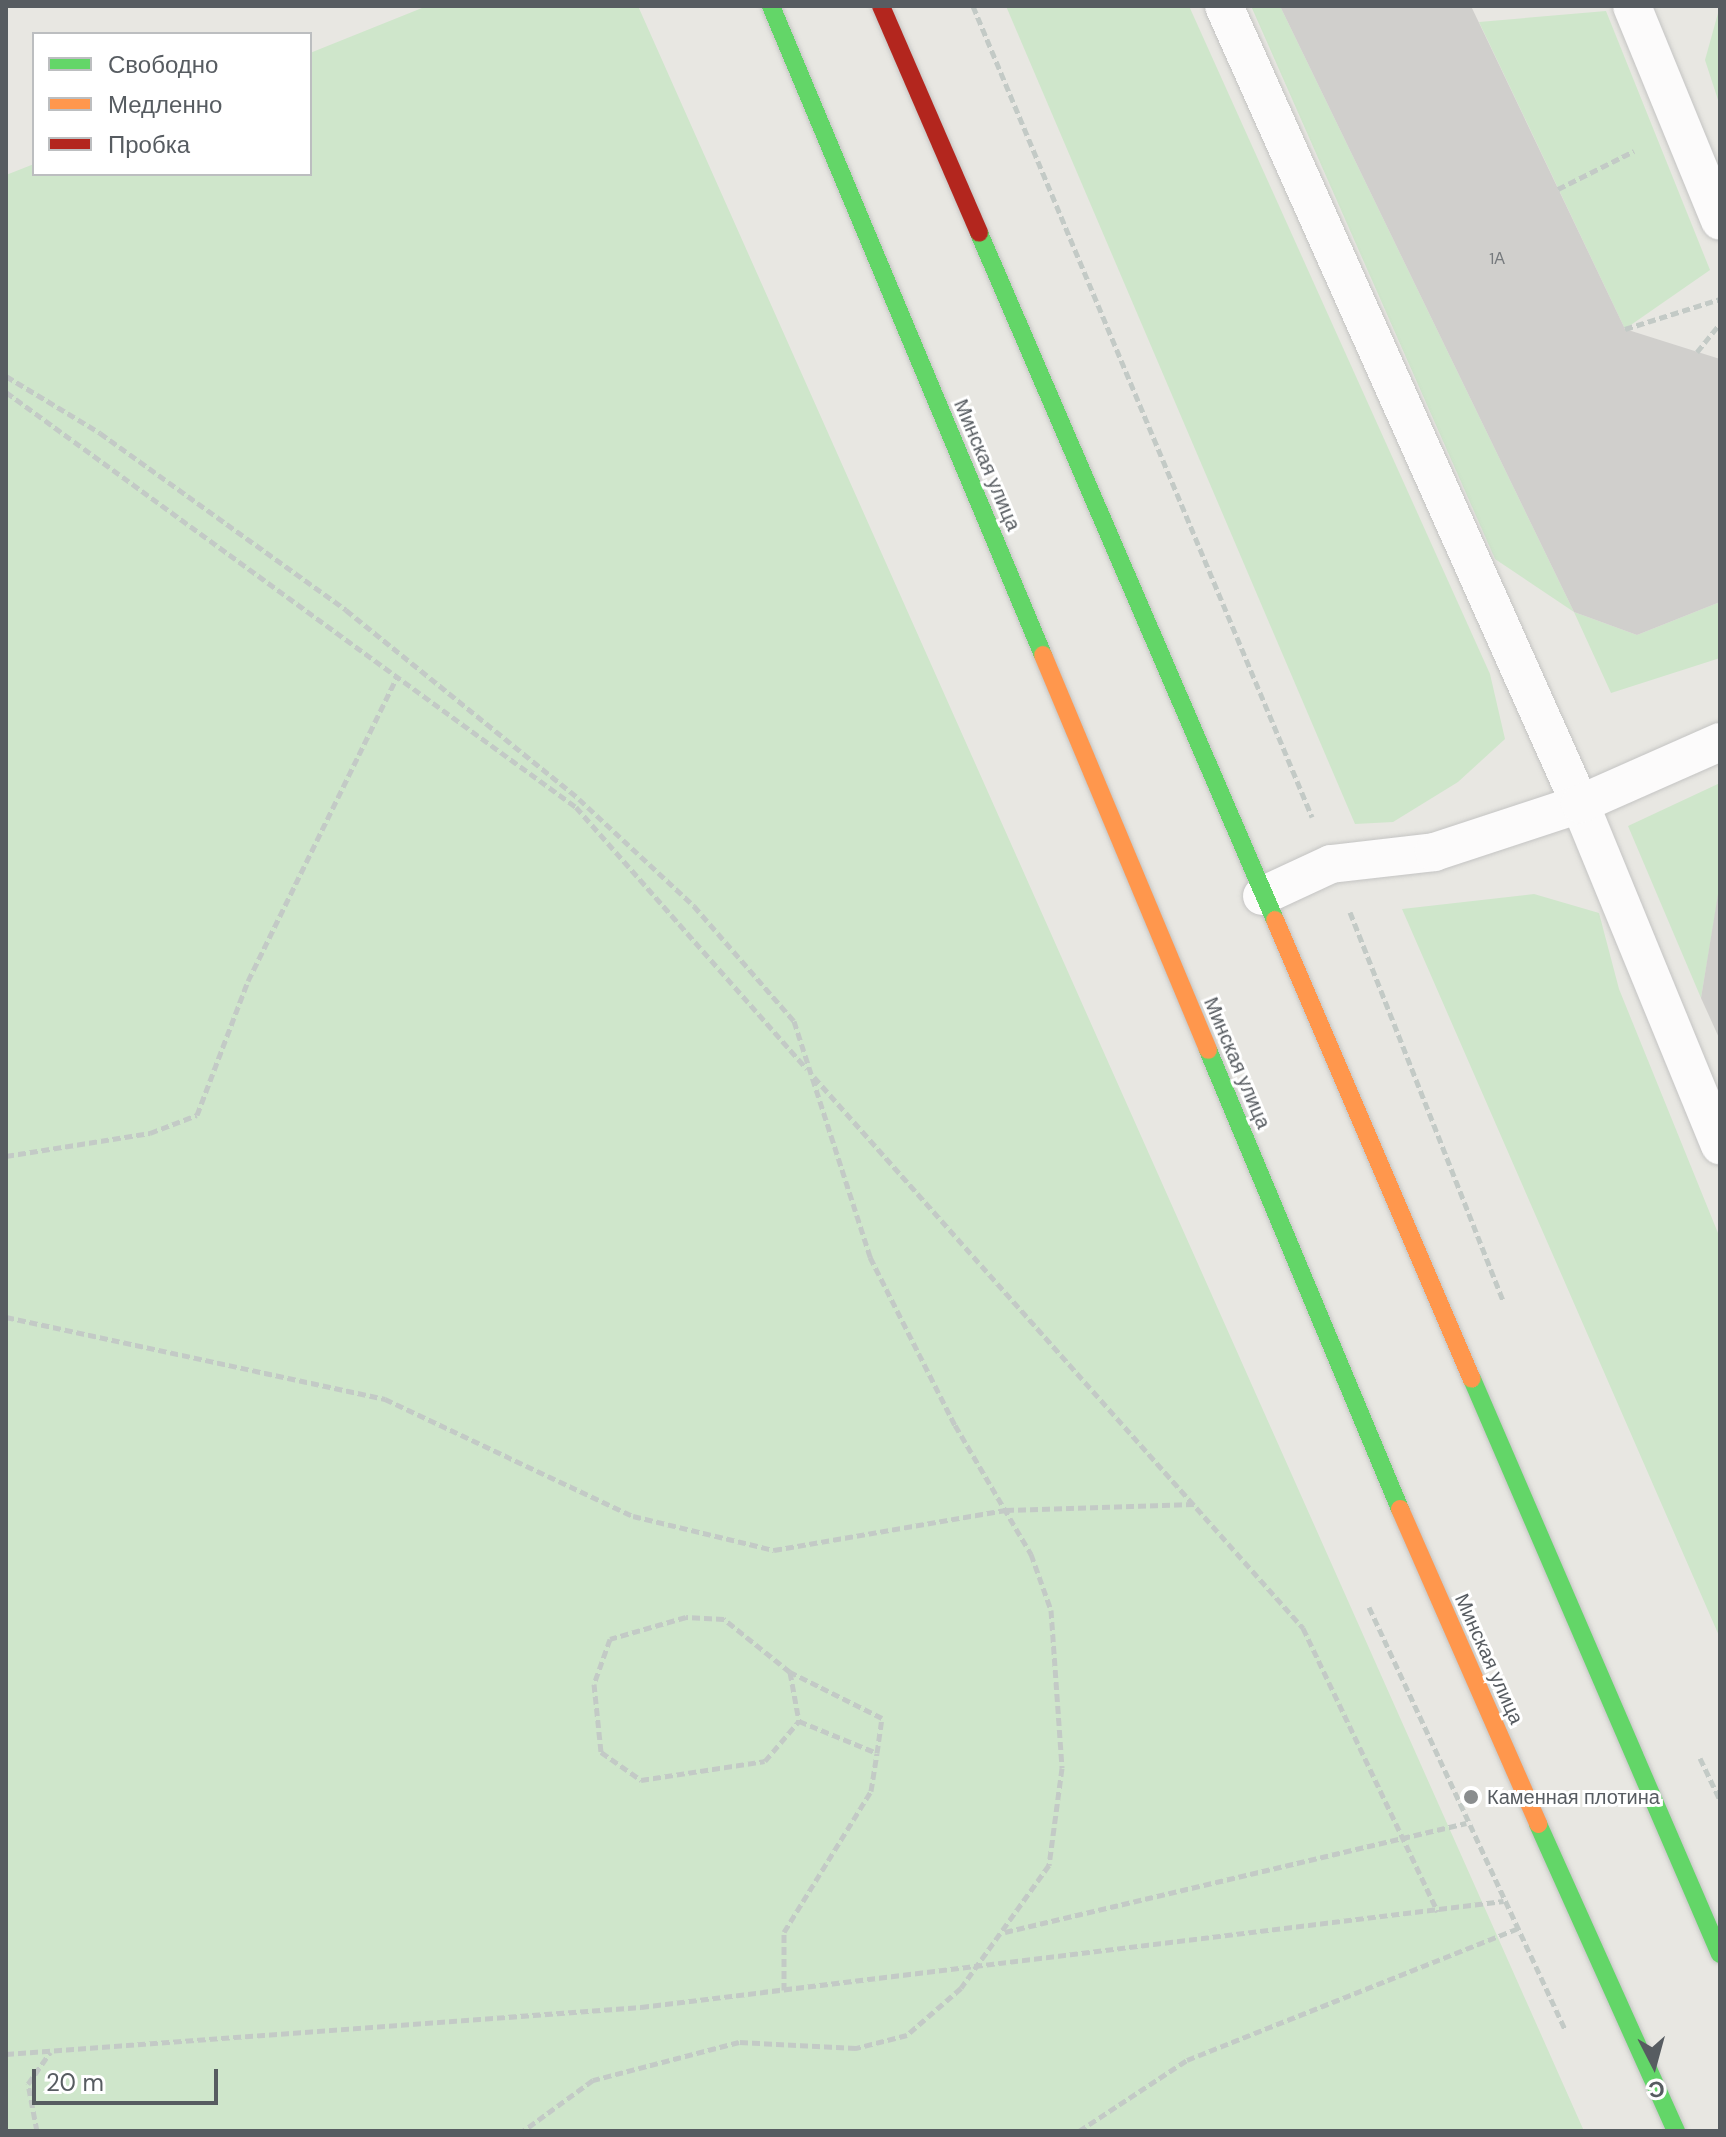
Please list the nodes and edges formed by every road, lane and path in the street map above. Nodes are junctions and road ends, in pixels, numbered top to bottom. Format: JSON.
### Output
{"nodes":[{"id":1,"x":771,"y":6,"type":"edge"},
{"id":2,"x":881,"y":6,"type":"edge"},
{"id":3,"x":1224,"y":6,"type":"edge"},
{"id":4,"x":1632,"y":6,"type":"edge"},
{"id":5,"x":1682,"y":127,"type":"junction"},
{"id":6,"x":1558,"y":189,"type":"dead end"},
{"id":7,"x":1720,"y":221,"type":"edge"},
{"id":8,"x":1720,"y":299,"type":"edge"},
{"id":9,"x":1720,"y":324,"type":"edge"},
{"id":10,"x":1625,"y":329,"type":"dead end"},
{"id":11,"x":1697,"y":352,"type":"dead end"},
{"id":12,"x":6,"y":376,"type":"edge"},
{"id":13,"x":6,"y":392,"type":"edge"},
{"id":14,"x":397,"y":677,"type":"junction"},
{"id":15,"x":1720,"y":742,"type":"edge"},
{"id":16,"x":1580,"y":804,"type":"junction"},
{"id":17,"x":1262,"y":896,"type":"junction"},
{"id":18,"x":811,"y":1074,"type":"junction"},
{"id":19,"x":1720,"y":1145,"type":"edge"},
{"id":20,"x":6,"y":1156,"type":"edge"},
{"id":21,"x":6,"y":1317,"type":"edge"},
{"id":22,"x":1194,"y":1504,"type":"junction"},
{"id":23,"x":1006,"y":1510,"type":"junction"},
{"id":24,"x":1369,"y":1607,"type":"dead end"},
{"id":25,"x":790,"y":1672,"type":"junction"},
{"id":26,"x":799,"y":1721,"type":"junction"},
{"id":27,"x":877,"y":1753,"type":"junction"},
{"id":28,"x":1466,"y":1823,"type":"junction"},
{"id":29,"x":1404,"y":1838,"type":"junction"},
{"id":30,"x":1504,"y":1901,"type":"junction"},
{"id":31,"x":1438,"y":1912,"type":"junction"},
{"id":32,"x":1517,"y":1929,"type":"junction"},
{"id":33,"x":1005,"y":1932,"type":"junction"},
{"id":34,"x":1720,"y":1954,"type":"edge"},
{"id":35,"x":979,"y":1966,"type":"junction"},
{"id":36,"x":784,"y":1990,"type":"junction"},
{"id":37,"x":1573,"y":2045,"type":"dead end"},
{"id":38,"x":51,"y":2051,"type":"junction"},
{"id":39,"x":6,"y":2054,"type":"edge"},
{"id":40,"x":37,"y":2131,"type":"edge"},
{"id":41,"x":523,"y":2131,"type":"edge"},
{"id":42,"x":1079,"y":2131,"type":"edge"},
{"id":43,"x":1676,"y":2131,"type":"edge"}],
"edges":[{"from":1,"to":43,"type":"main road","name":"Минская улица"},
{"from":2,"to":17,"type":"main road"},
{"from":3,"to":16,"type":"lane"},
{"from":4,"to":5,"type":"lane"},
{"from":5,"to":6,"type":"path"},
{"from":5,"to":7,"type":"lane"},
{"from":8,"to":10,"type":"path"},
{"from":9,"to":11,"type":"path"},
{"from":12,"to":18,"type":"path"},
{"from":13,"to":14,"type":"path"},
{"from":14,"to":18,"type":"path"},
{"from":14,"to":20,"type":"path"},
{"from":15,"to":16,"type":"lane"},
{"from":16,"to":17,"type":"lane"},
{"from":16,"to":19,"type":"lane"},
{"from":17,"to":34,"type":"main road"},
{"from":18,"to":22,"type":"path"},
{"from":18,"to":23,"type":"path"},
{"from":21,"to":23,"type":"path"},
{"from":22,"to":23,"type":"path"},
{"from":22,"to":29,"type":"path"},
{"from":23,"to":33,"type":"path"},
{"from":24,"to":28,"type":"path"},
{"from":25,"to":26,"type":"path"},
{"from":25,"to":26,"type":"path"},
{"from":25,"to":27,"type":"path"},
{"from":26,"to":27,"type":"path"},
{"from":27,"to":36,"type":"path"},
{"from":28,"to":29,"type":"path"},
{"from":28,"to":30,"type":"path"},
{"from":29,"to":31,"type":"path"},
{"from":29,"to":33,"type":"path"},
{"from":30,"to":31,"type":"path"},
{"from":30,"to":32,"type":"path"},
{"from":31,"to":35,"type":"path"},
{"from":32,"to":37,"type":"path"},
{"from":32,"to":42,"type":"path"},
{"from":33,"to":35,"type":"path"},
{"from":35,"to":36,"type":"path"},
{"from":35,"to":41,"type":"path"},
{"from":36,"to":38,"type":"path"},
{"from":38,"to":39,"type":"path"},
{"from":38,"to":40,"type":"path"}]}
